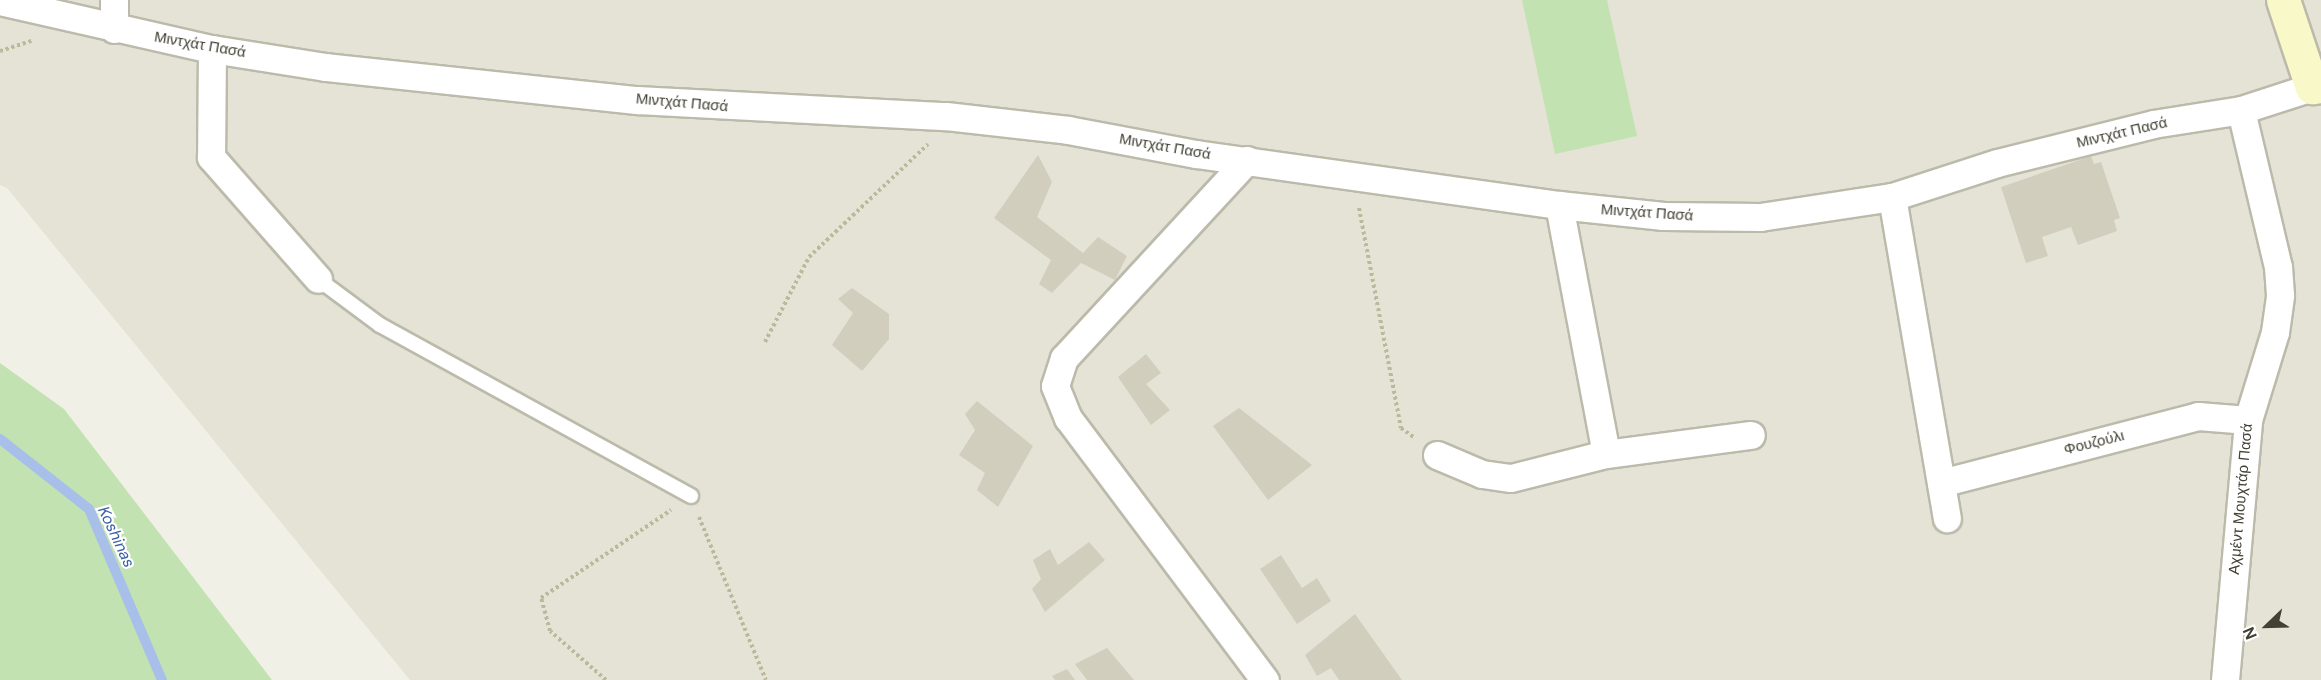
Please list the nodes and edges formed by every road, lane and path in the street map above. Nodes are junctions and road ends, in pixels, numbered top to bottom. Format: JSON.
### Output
{"nodes":[{"id":1,"x":114,"y":0,"type":"edge"},
{"id":2,"x":2283,"y":0,"type":"edge"},
{"id":3,"x":0,"y":1,"type":"edge"},
{"id":4,"x":114,"y":29,"type":"junction"},
{"id":5,"x":212,"y":49,"type":"junction"},
{"id":6,"x":2316,"y":87,"type":"edge"},
{"id":7,"x":2241,"y":110,"type":"junction"},
{"id":8,"x":946,"y":116,"type":"junction"},
{"id":9,"x":1247,"y":160,"type":"junction"},
{"id":10,"x":1352,"y":175,"type":"junction"},
{"id":11,"x":1892,"y":197,"type":"junction"},
{"id":12,"x":1559,"y":206,"type":"junction"},
{"id":13,"x":318,"y":279,"type":"joint"},
{"id":14,"x":765,"y":342,"type":"dead end"},
{"id":15,"x":2248,"y":420,"type":"junction"},
{"id":16,"x":1751,"y":435,"type":"dead end"},
{"id":17,"x":1437,"y":454,"type":"joint"},
{"id":18,"x":1606,"y":454,"type":"junction"},
{"id":19,"x":1941,"y":483,"type":"junction"},
{"id":20,"x":691,"y":496,"type":"junction"},
{"id":21,"x":1947,"y":519,"type":"dead end"},
{"id":22,"x":606,"y":680,"type":"edge"},
{"id":23,"x":766,"y":680,"type":"edge"},
{"id":24,"x":1266,"y":680,"type":"edge"},
{"id":25,"x":2225,"y":680,"type":"edge"}],
"edges":[{"from":1,"to":4,"type":"street"},
{"from":2,"to":6,"type":"street"},
{"from":3,"to":4,"type":"street","name":"Μιντχάτ Πασά"},
{"from":4,"to":5,"type":"street","name":"Μιντχάτ Πασά"},
{"from":5,"to":8,"type":"street","name":"Μιντχάτ Πασά"},
{"from":5,"to":13,"type":"street"},
{"from":6,"to":7,"type":"street","name":"Μιντχάτ Πασά"},
{"from":7,"to":11,"type":"street","name":"Μιντχάτ Πασά"},
{"from":7,"to":15,"type":"street","name":"Αχμέντ Μουχτάρ Πασά"},
{"from":8,"to":9,"type":"street","name":"Μιντχάτ Πασά"},
{"from":8,"to":14,"type":"path"},
{"from":9,"to":10,"type":"street","name":"Μιντχάτ Πασά"},
{"from":9,"to":24,"type":"street"},
{"from":10,"to":12,"type":"street","name":"Μιντχάτ Πασά"},
{"from":10,"to":17,"type":"path"},
{"from":11,"to":12,"type":"street","name":"Μιντχάτ Πασά"},
{"from":11,"to":19,"type":"street"},
{"from":12,"to":18,"type":"street"},
{"from":13,"to":20,"type":"lane"},
{"from":15,"to":19,"type":"street","name":"Φουζούλι"},
{"from":15,"to":25,"type":"street","name":"Αχμέντ Μουχτάρ Πασά"},
{"from":16,"to":18,"type":"street"},
{"from":17,"to":18,"type":"street"},
{"from":19,"to":21,"type":"street"},
{"from":20,"to":22,"type":"path"},
{"from":20,"to":23,"type":"path"}]}
